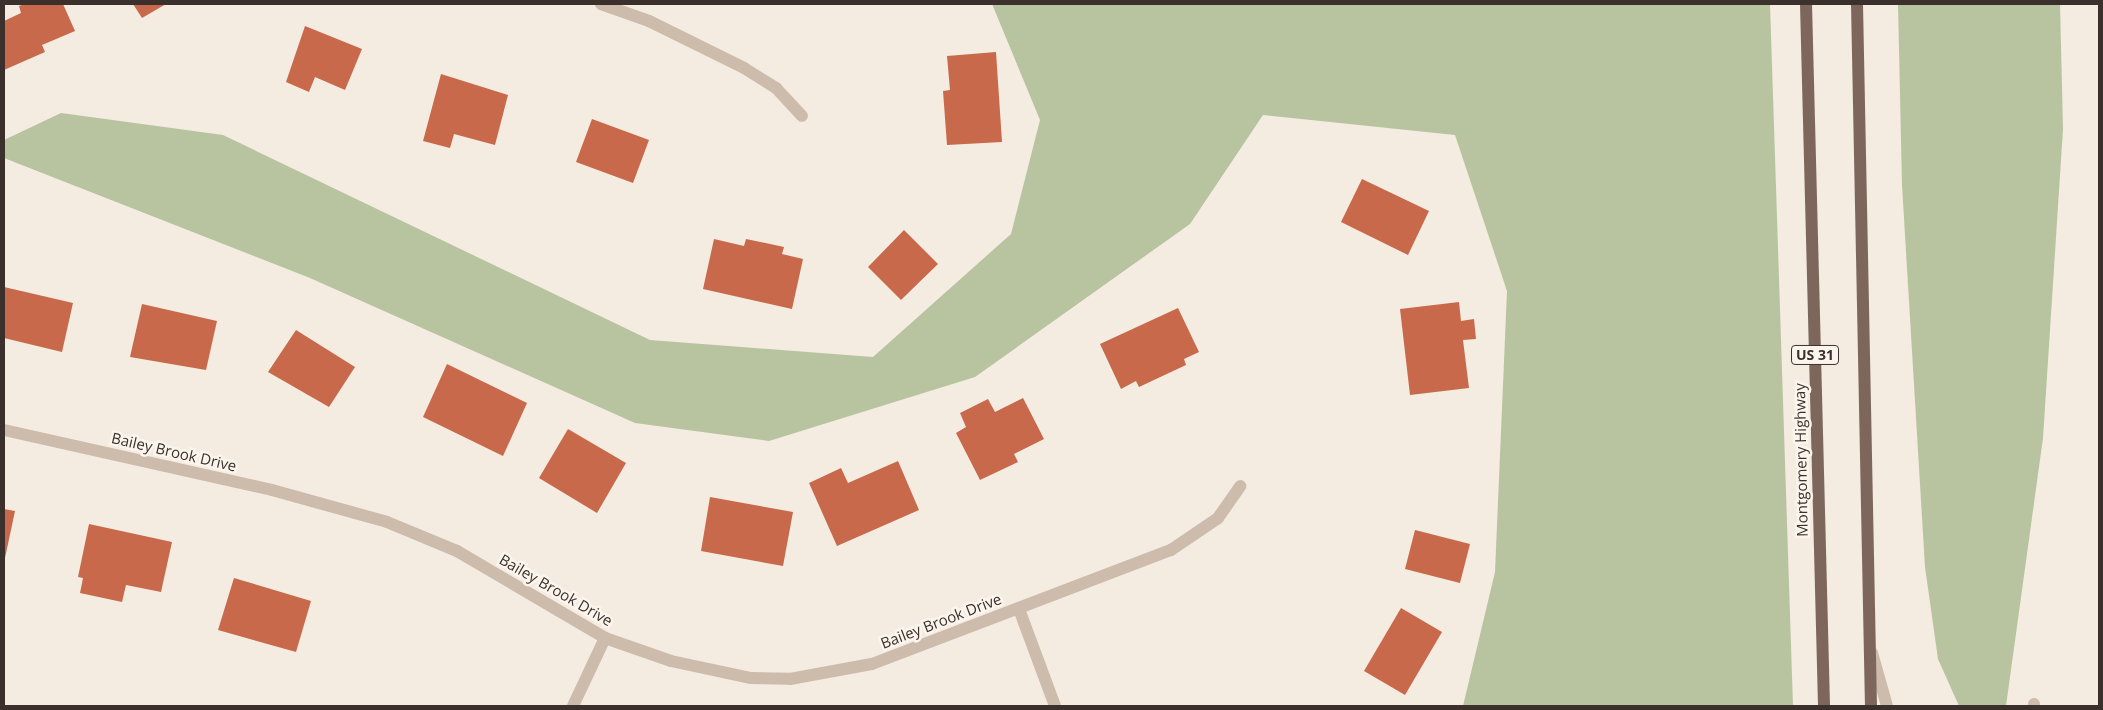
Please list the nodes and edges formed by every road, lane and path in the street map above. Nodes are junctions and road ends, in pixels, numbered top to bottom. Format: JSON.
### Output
{"nodes":[{"id":1,"x":601,"y":4,"type":"edge"},
{"id":2,"x":1806,"y":4,"type":"edge"},
{"id":3,"x":1857,"y":4,"type":"edge"},
{"id":4,"x":802,"y":116,"type":"dead end"},
{"id":5,"x":4,"y":430,"type":"edge"},
{"id":6,"x":1240,"y":486,"type":"dead end"},
{"id":7,"x":1019,"y":609,"type":"junction"},
{"id":8,"x":605,"y":638,"type":"junction"},
{"id":9,"x":1870,"y":646,"type":"junction"},
{"id":10,"x":573,"y":706,"type":"edge"},
{"id":11,"x":1055,"y":706,"type":"edge"},
{"id":12,"x":1824,"y":706,"type":"edge"},
{"id":13,"x":1871,"y":706,"type":"edge"},
{"id":14,"x":1887,"y":706,"type":"edge"}],
"edges":[{"from":1,"to":4,"type":"street"},
{"from":2,"to":12,"type":"main road","name":"Montgomery Highway","number":"US 31"},
{"from":3,"to":9,"type":"main road"},
{"from":5,"to":8,"type":"street","name":"Bailey Brook Drive"},
{"from":6,"to":7,"type":"street","name":"Bailey Brook Drive"},
{"from":7,"to":8,"type":"street","name":"Bailey Brook Drive"},
{"from":7,"to":11,"type":"street"},
{"from":8,"to":10,"type":"street"},
{"from":9,"to":13,"type":"main road"},
{"from":9,"to":14,"type":"street"}]}
